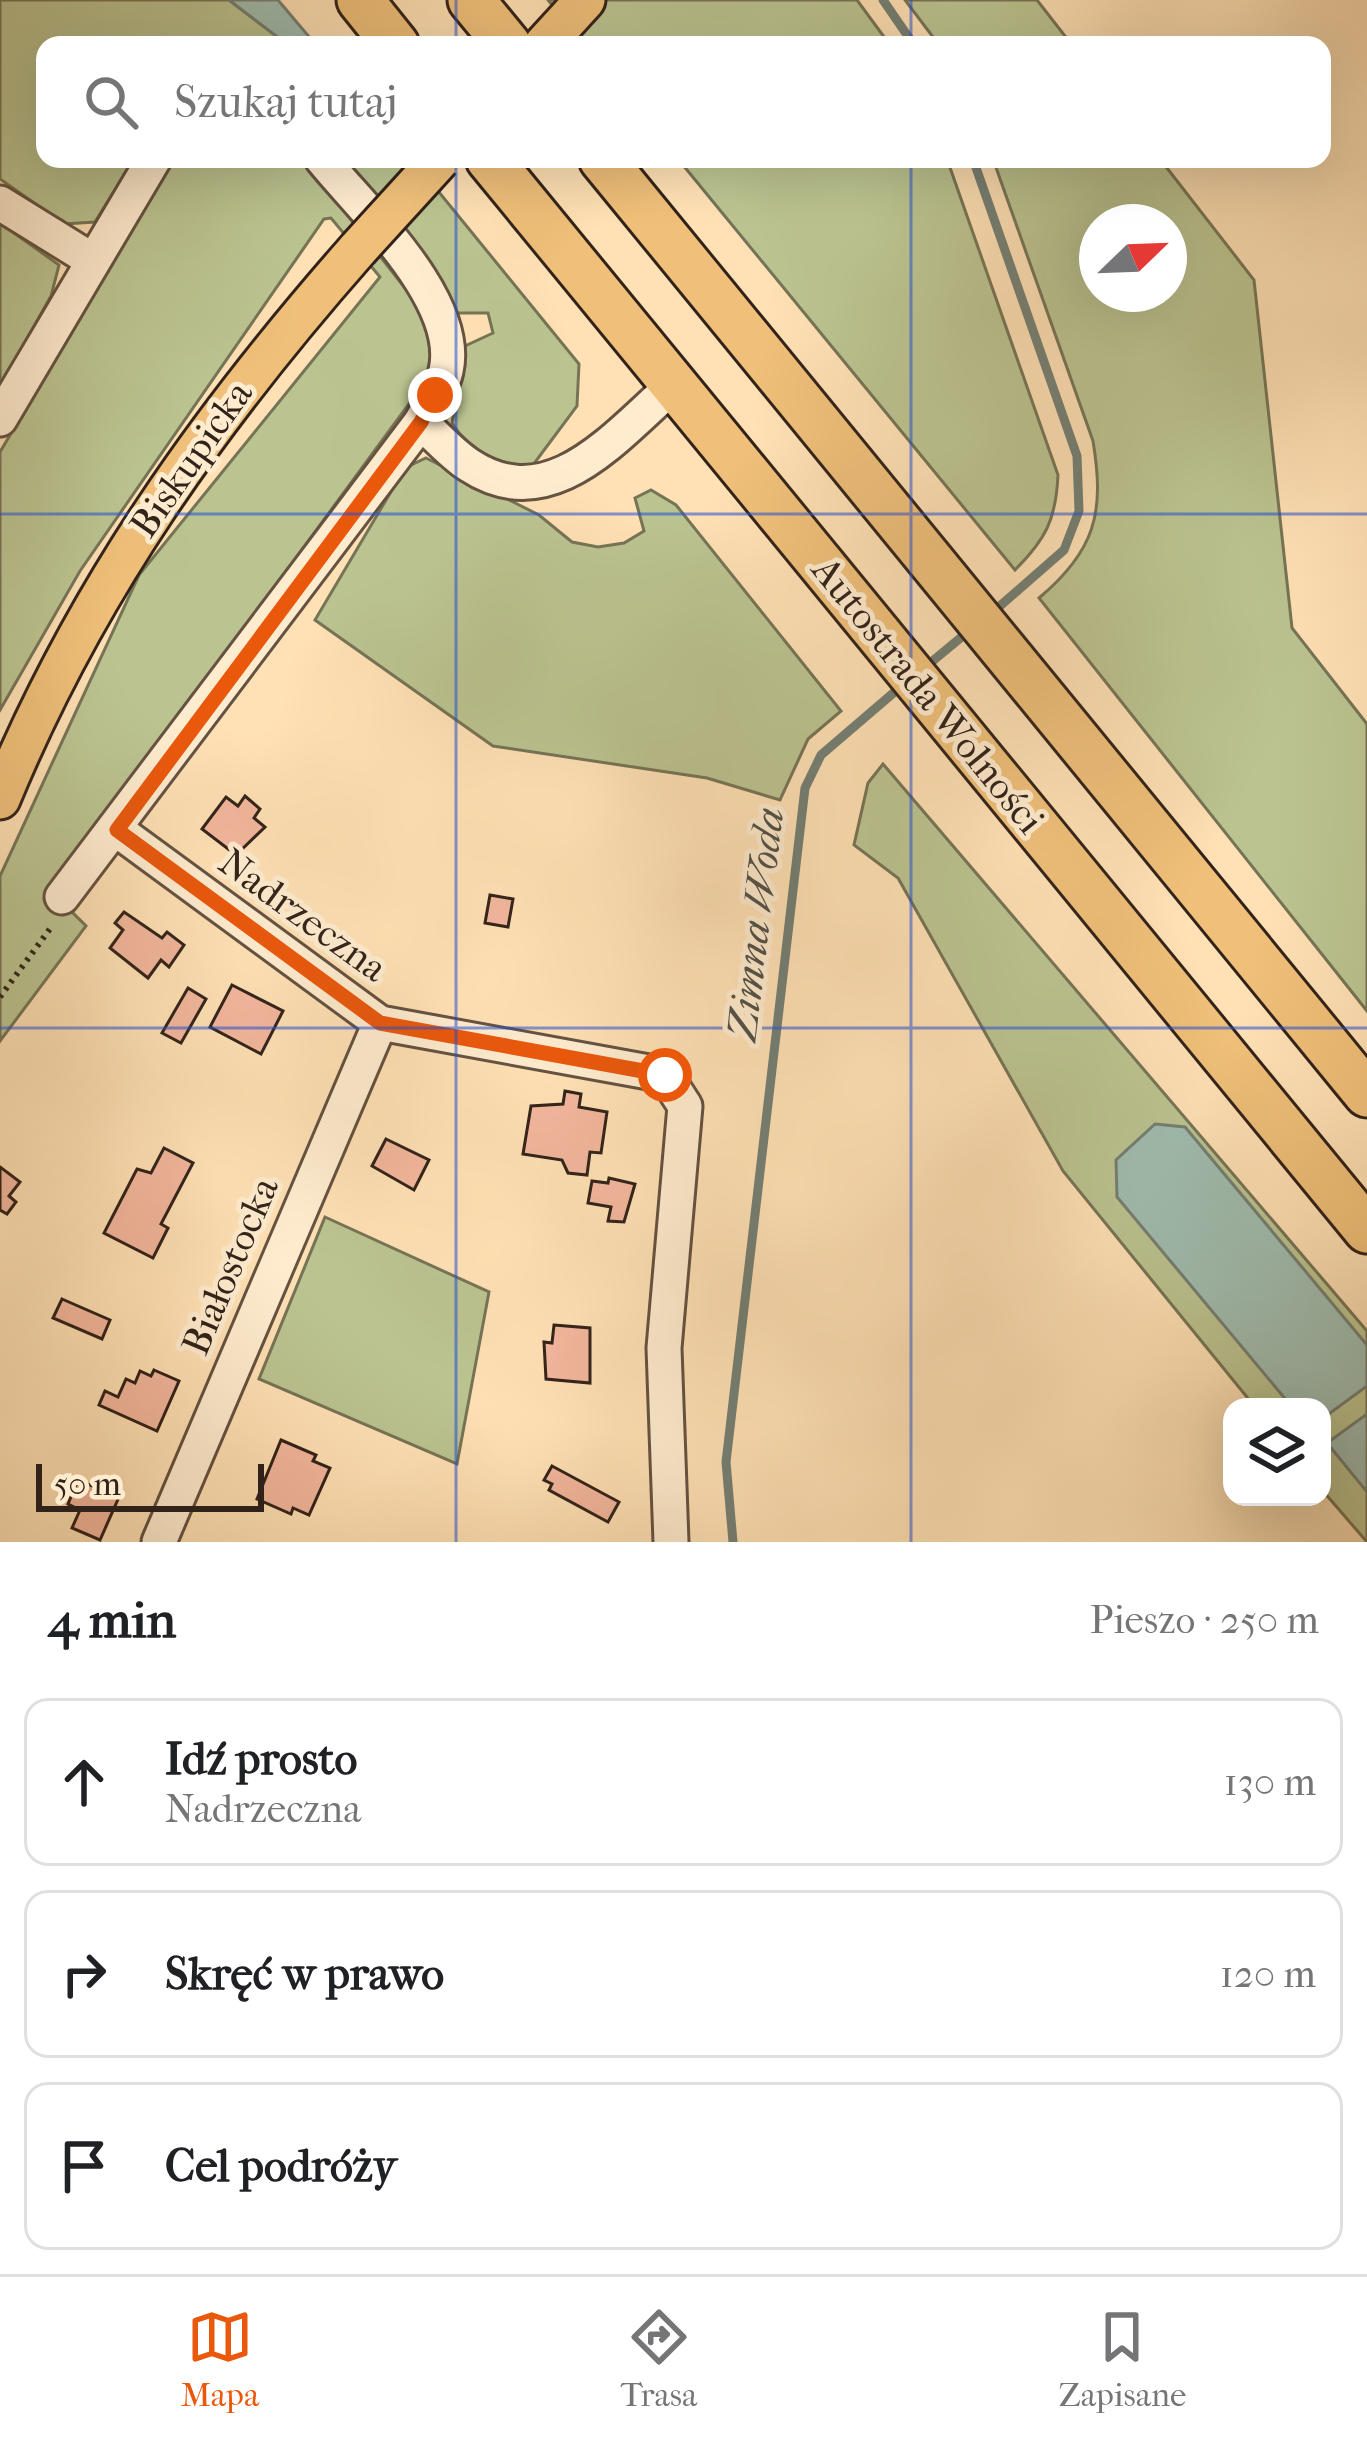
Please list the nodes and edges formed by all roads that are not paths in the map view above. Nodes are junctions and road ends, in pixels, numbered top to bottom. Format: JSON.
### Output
{"nodes":[{"id":1,"x":360,"y":0,"type":"edge"},
{"id":2,"x":472,"y":0,"type":"edge"},
{"id":3,"x":585,"y":0,"type":"edge"},
{"id":4,"x":389,"y":36,"type":"edge"},
{"id":5,"x":501,"y":36,"type":"edge"},
{"id":6,"x":552,"y":36,"type":"edge"},
{"id":7,"x":148,"y":168,"type":"edge"},
{"id":8,"x":329,"y":168,"type":"edge"},
{"id":9,"x":432,"y":168,"type":"edge"},
{"id":10,"x":496,"y":168,"type":"edge"},
{"id":11,"x":609,"y":168,"type":"edge"},
{"id":12,"x":0,"y":202,"type":"edge"},
{"id":13,"x":92,"y":260,"type":"junction"},
{"id":14,"x":674,"y":386,"type":"junction"},
{"id":15,"x":0,"y":419,"type":"edge"},
{"id":16,"x":421,"y":422,"type":"junction"},
{"id":17,"x":1,"y":793,"type":"edge"},
{"id":18,"x":117,"y":830,"type":"junction"},
{"id":19,"x":62,"y":897,"type":"road end"},
{"id":20,"x":380,"y":1023,"type":"junction"},
{"id":21,"x":1367,"y":1094,"type":"edge"},
{"id":22,"x":1367,"y":1230,"type":"edge"},
{"id":23,"x":159,"y":1542,"type":"edge"},
{"id":24,"x":671,"y":1542,"type":"edge"}],
"edges":[{"from":1,"to":4,"type":"highway"},
{"from":2,"to":5,"type":"highway"},
{"from":3,"to":6,"type":"main road"},
{"from":7,"to":13,"type":"street"},
{"from":8,"to":16,"type":"street"},
{"from":9,"to":17,"type":"main road","name":"Biskupicka","bridge":true},
{"from":10,"to":14,"type":"highway","name":"Autostrada Wolności"},
{"from":11,"to":21,"type":"highway"},
{"from":12,"to":13,"type":"street"},
{"from":13,"to":15,"type":"street"},
{"from":14,"to":16,"type":"street"},
{"from":14,"to":22,"type":"highway","name":"Autostrada Wolności"},
{"from":16,"to":18,"type":"street"},
{"from":18,"to":19,"type":"street"},
{"from":18,"to":20,"type":"street","name":"Nadrzeczna"},
{"from":20,"to":23,"type":"street","name":"Białostocka"},
{"from":20,"to":24,"type":"street","name":"Nadrzeczna"}]}
